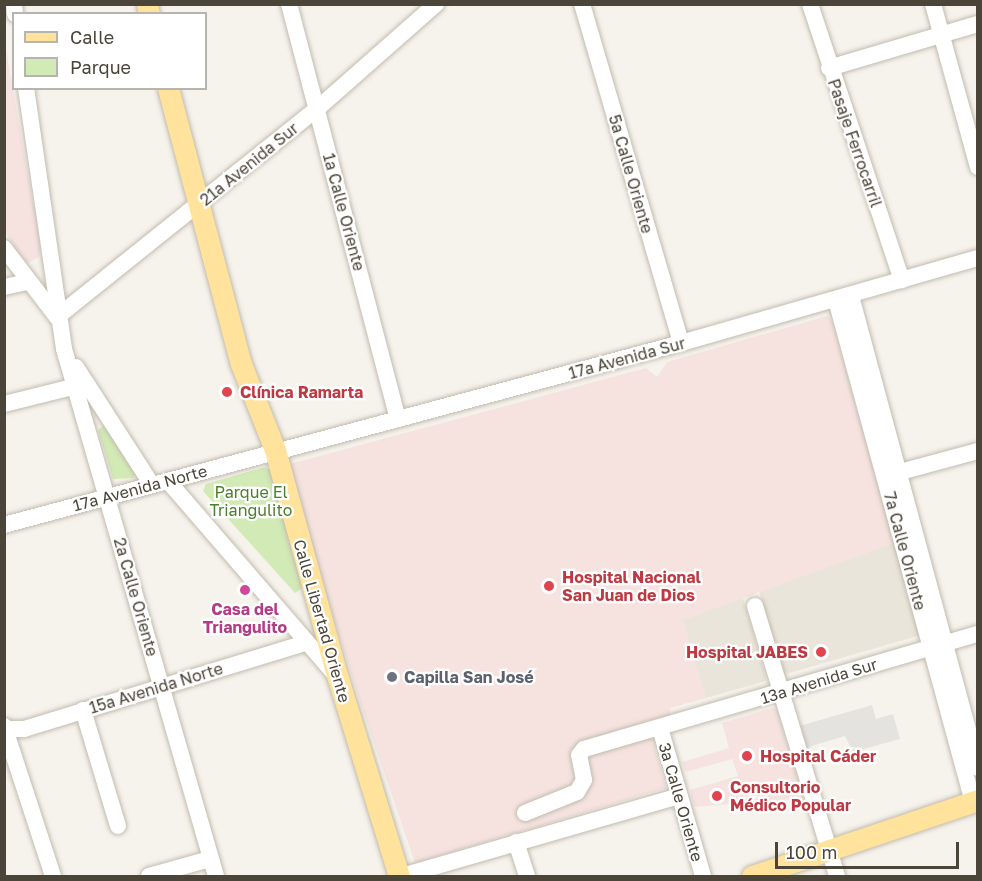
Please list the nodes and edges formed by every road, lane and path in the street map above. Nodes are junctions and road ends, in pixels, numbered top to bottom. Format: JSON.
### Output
{"nodes":[{"id":1,"x":289,"y":4,"type":"edge"},
{"id":2,"x":436,"y":4,"type":"edge"},
{"id":3,"x":582,"y":4,"type":"edge"},
{"id":4,"x":810,"y":4,"type":"edge"},
{"id":5,"x":933,"y":4,"type":"edge"},
{"id":6,"x":978,"y":24,"type":"edge"},
{"id":7,"x":942,"y":35,"type":"junction"},
{"id":8,"x":829,"y":68,"type":"junction"},
{"id":9,"x":26,"y":90,"type":"edge"},
{"id":10,"x":168,"y":90,"type":"edge"},
{"id":11,"x":317,"y":109,"type":"junction"},
{"id":12,"x":978,"y":167,"type":"edge"},
{"id":13,"x":197,"y":206,"type":"junction"},
{"id":14,"x":4,"y":248,"type":"edge"},
{"id":15,"x":978,"y":258,"type":"edge"},
{"id":16,"x":902,"y":280,"type":"junction"},
{"id":17,"x":27,"y":282,"type":"junction"},
{"id":18,"x":4,"y":287,"type":"edge"},
{"id":19,"x":844,"y":298,"type":"junction"},
{"id":20,"x":57,"y":316,"type":"junction"},
{"id":21,"x":681,"y":343,"type":"junction"},
{"id":22,"x":64,"y":349,"type":"junction"},
{"id":23,"x":76,"y":386,"type":"junction"},
{"id":24,"x":4,"y":404,"type":"edge"},
{"id":25,"x":398,"y":419,"type":"junction"},
{"id":26,"x":275,"y":450,"type":"junction"},
{"id":27,"x":978,"y":451,"type":"edge"},
{"id":28,"x":891,"y":474,"type":"junction"},
{"id":29,"x":160,"y":483,"type":"junction"},
{"id":30,"x":107,"y":497,"type":"junction"},
{"id":31,"x":4,"y":525,"type":"edge"},
{"id":32,"x":755,"y":606,"type":"dead end"},
{"id":33,"x":978,"y":634,"type":"edge"},
{"id":34,"x":306,"y":643,"type":"junction"},
{"id":35,"x":938,"y":646,"type":"junction"},
{"id":36,"x":338,"y":678,"type":"junction"},
{"id":37,"x":161,"y":685,"type":"junction"},
{"id":38,"x":781,"y":693,"type":"junction"},
{"id":39,"x":83,"y":710,"type":"junction"},
{"id":40,"x":5,"y":728,"type":"edge"},
{"id":41,"x":660,"y":728,"type":"junction"},
{"id":42,"x":978,"y":768,"type":"edge"},
{"id":43,"x":680,"y":796,"type":"junction"},
{"id":44,"x":975,"y":801,"type":"edge"},
{"id":45,"x":525,"y":813,"type":"dead end"},
{"id":46,"x":118,"y":826,"type":"dead end"},
{"id":47,"x":516,"y":842,"type":"junction"},
{"id":48,"x":829,"y":851,"type":"junction"},
{"id":49,"x":210,"y":859,"type":"junction"},
{"id":50,"x":53,"y":876,"type":"edge"},
{"id":51,"x":149,"y":876,"type":"edge"},
{"id":52,"x":216,"y":876,"type":"edge"},
{"id":53,"x":400,"y":876,"type":"edge"},
{"id":54,"x":527,"y":876,"type":"edge"},
{"id":55,"x":702,"y":876,"type":"edge"},
{"id":56,"x":752,"y":876,"type":"edge"},
{"id":57,"x":837,"y":876,"type":"edge"}],
"edges":[{"from":1,"to":11,"type":"street","name":"1a Calle Oriente"},
{"from":2,"to":11,"type":"street","name":"21a Avenida Sur"},
{"from":3,"to":21,"type":"street","name":"5a Calle Oriente"},
{"from":4,"to":8,"type":"street","name":"Pasaje Ferrocarril"},
{"from":5,"to":7,"type":"street"},
{"from":6,"to":7,"type":"street"},
{"from":7,"to":8,"type":"street"},
{"from":7,"to":12,"type":"street"},
{"from":8,"to":16,"type":"street","name":"Pasaje Ferrocarril"},
{"from":9,"to":20,"type":"street","name":"2a Calle Oriente"},
{"from":10,"to":13,"type":"main road","name":"Calle Libertad Oriente"},
{"from":11,"to":13,"type":"street","name":"21a Avenida Sur"},
{"from":11,"to":25,"type":"street","name":"1a Calle Oriente"},
{"from":13,"to":20,"type":"street","name":"21a Avenida Sur"},
{"from":13,"to":26,"type":"main road","name":"Calle Libertad Oriente"},
{"from":14,"to":17,"type":"street"},
{"from":15,"to":16,"type":"street","name":"17a Avenida Sur"},
{"from":16,"to":19,"type":"street","name":"17a Avenida Sur"},
{"from":17,"to":18,"type":"street"},
{"from":17,"to":20,"type":"street"},
{"from":19,"to":21,"type":"street","name":"17a Avenida Sur"},
{"from":19,"to":28,"type":"street","name":"7a Calle Oriente"},
{"from":20,"to":22,"type":"street","name":"2a Calle Oriente"},
{"from":21,"to":25,"type":"street","name":"17a Avenida Sur"},
{"from":22,"to":23,"type":"street","name":"2a Calle Oriente"},
{"from":22,"to":29,"type":"street"},
{"from":23,"to":24,"type":"street"},
{"from":23,"to":30,"type":"street","name":"2a Calle Oriente"},
{"from":25,"to":26,"type":"street","name":"17a Avenida Sur"},
{"from":26,"to":29,"type":"street","name":"17a Avenida Norte"},
{"from":26,"to":36,"type":"main road","name":"Calle Libertad Oriente"},
{"from":27,"to":28,"type":"street"},
{"from":28,"to":35,"type":"street","name":"7a Calle Oriente"},
{"from":29,"to":30,"type":"street","name":"17a Avenida Norte"},
{"from":29,"to":34,"type":"street"},
{"from":30,"to":31,"type":"street","name":"17a Avenida Norte"},
{"from":30,"to":37,"type":"street","name":"2a Calle Oriente"},
{"from":32,"to":38,"type":"street"},
{"from":33,"to":35,"type":"street","name":"13a Avenida Sur"},
{"from":34,"to":36,"type":"street"},
{"from":34,"to":37,"type":"street","name":"15a Avenida Norte"},
{"from":35,"to":38,"type":"street","name":"13a Avenida Sur"},
{"from":35,"to":42,"type":"street","name":"7a Calle Oriente"},
{"from":35,"to":44,"type":"street","name":"7a Calle Oriente"},
{"from":36,"to":53,"type":"main road","name":"Calle Libertad Oriente"},
{"from":37,"to":39,"type":"street","name":"15a Avenida Norte"},
{"from":37,"to":49,"type":"street","name":"2a Calle Oriente"},
{"from":38,"to":41,"type":"street","name":"13a Avenida Sur"},
{"from":38,"to":48,"type":"street"},
{"from":39,"to":40,"type":"street","name":"15a Avenida Norte"},
{"from":39,"to":46,"type":"street"},
{"from":40,"to":50,"type":"street"},
{"from":41,"to":43,"type":"street","name":"3a Calle Oriente"},
{"from":41,"to":45,"type":"street","name":"13a Avenida Sur"},
{"from":43,"to":47,"type":"street"},
{"from":43,"to":55,"type":"street","name":"3a Calle Oriente"},
{"from":44,"to":48,"type":"main road"},
{"from":47,"to":53,"type":"street"},
{"from":47,"to":54,"type":"street"},
{"from":48,"to":56,"type":"main road"},
{"from":48,"to":57,"type":"street"},
{"from":49,"to":51,"type":"street"},
{"from":49,"to":52,"type":"street","name":"2a Calle Oriente"}]}
